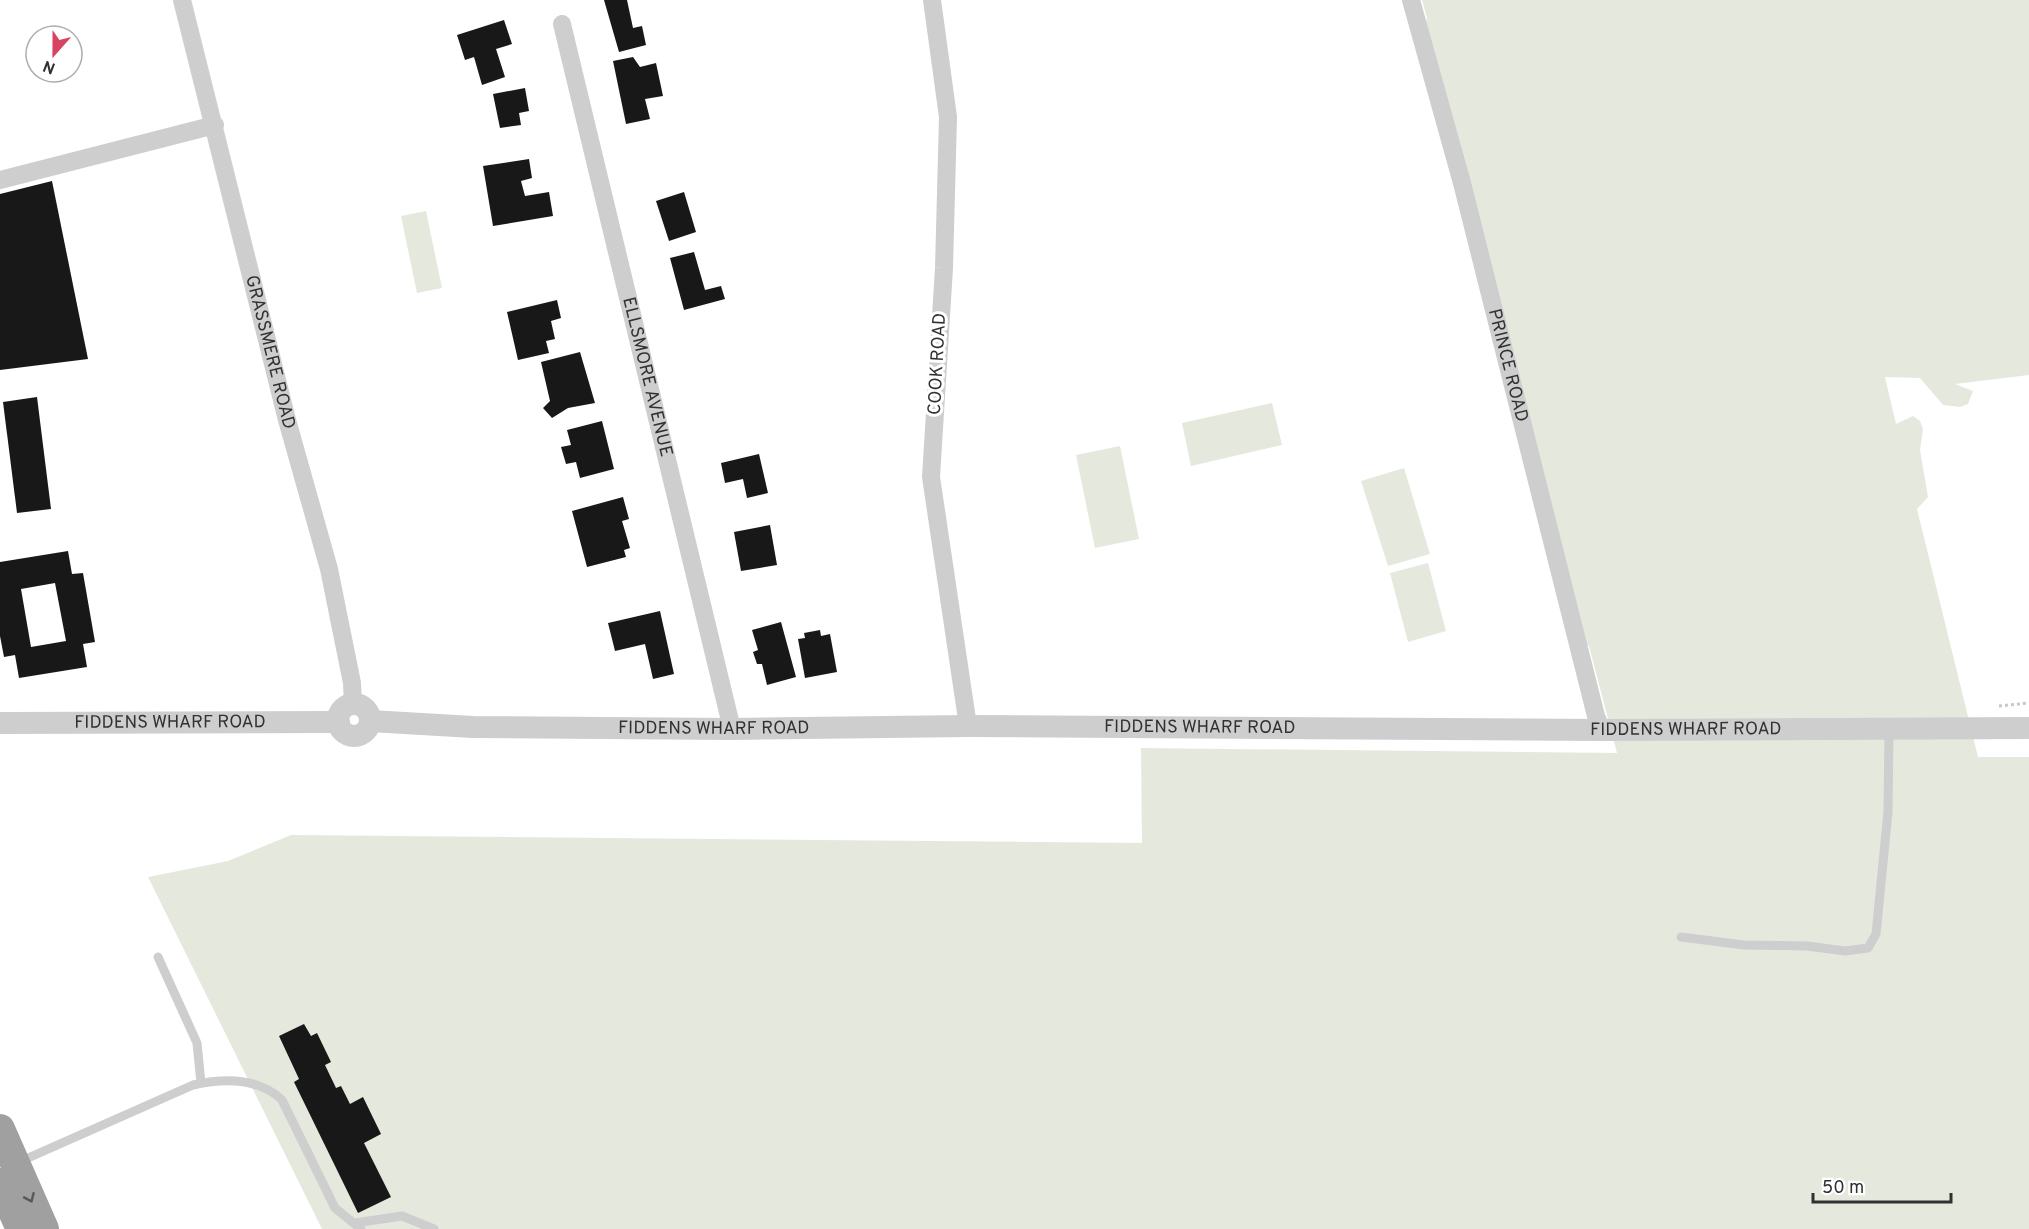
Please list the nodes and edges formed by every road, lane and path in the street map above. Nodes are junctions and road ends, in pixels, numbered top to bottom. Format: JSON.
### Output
{"nodes":[{"id":1,"x":182,"y":0,"type":"edge"},
{"id":2,"x":932,"y":0,"type":"edge"},
{"id":3,"x":1411,"y":0,"type":"edge"},
{"id":4,"x":562,"y":24,"type":"dead end"},
{"id":5,"x":215,"y":125,"type":"junction"},
{"id":6,"x":0,"y":180,"type":"edge"},
{"id":7,"x":353,"y":704,"type":"junction"},
{"id":8,"x":370,"y":721,"type":"junction"},
{"id":9,"x":339,"y":722,"type":"junction"},
{"id":10,"x":0,"y":723,"type":"edge"},
{"id":11,"x":968,"y":726,"type":"junction"},
{"id":12,"x":1889,"y":727,"type":"junction"},
{"id":13,"x":2029,"y":728,"type":"edge"},
{"id":14,"x":732,"y":729,"type":"junction"},
{"id":15,"x":1602,"y":730,"type":"junction"},
{"id":16,"x":1681,"y":937,"type":"dead end"},
{"id":17,"x":158,"y":957,"type":"dead end"},
{"id":18,"x":201,"y":1083,"type":"junction"},
{"id":19,"x":0,"y":1129,"type":"edge"},
{"id":20,"x":8,"y":1173,"type":"edge"},
{"id":21,"x":358,"y":1226,"type":"edge"},
{"id":22,"x":21,"y":1229,"type":"edge"},
{"id":23,"x":44,"y":1229,"type":"edge"},
{"id":24,"x":435,"y":1229,"type":"edge"}],
"edges":[{"from":1,"to":5,"type":"street","name":"GRASSMERE ROAD"},
{"from":2,"to":11,"type":"street","name":"COOK ROAD"},
{"from":3,"to":15,"type":"street","name":"PRINCE ROAD"},
{"from":4,"to":14,"type":"street","name":"ELLSMORE AVENUE"},
{"from":5,"to":6,"type":"street"},
{"from":5,"to":7,"type":"street","name":"GRASSMERE ROAD"},
{"from":7,"to":8,"type":"street"},
{"from":7,"to":9,"type":"street"},
{"from":8,"to":9,"type":"street"},
{"from":8,"to":14,"type":"street","name":"FIDDENS WHARF ROAD"},
{"from":9,"to":10,"type":"street","name":"FIDDENS WHARF ROAD"},
{"from":11,"to":14,"type":"street","name":"FIDDENS WHARF ROAD"},
{"from":11,"to":15,"type":"street","name":"FIDDENS WHARF ROAD"},
{"from":12,"to":13,"type":"street","name":"FIDDENS WHARF ROAD"},
{"from":12,"to":15,"type":"street","name":"FIDDENS WHARF ROAD"},
{"from":12,"to":16,"type":"lane"},
{"from":17,"to":18,"type":"lane"},
{"from":18,"to":20,"type":"lane"},
{"from":18,"to":21,"type":"lane"},
{"from":19,"to":20,"type":"highway"},
{"from":20,"to":22,"type":"highway"},
{"from":20,"to":23,"type":"highway","one_way":true},
{"from":21,"to":24,"type":"lane"}]}
